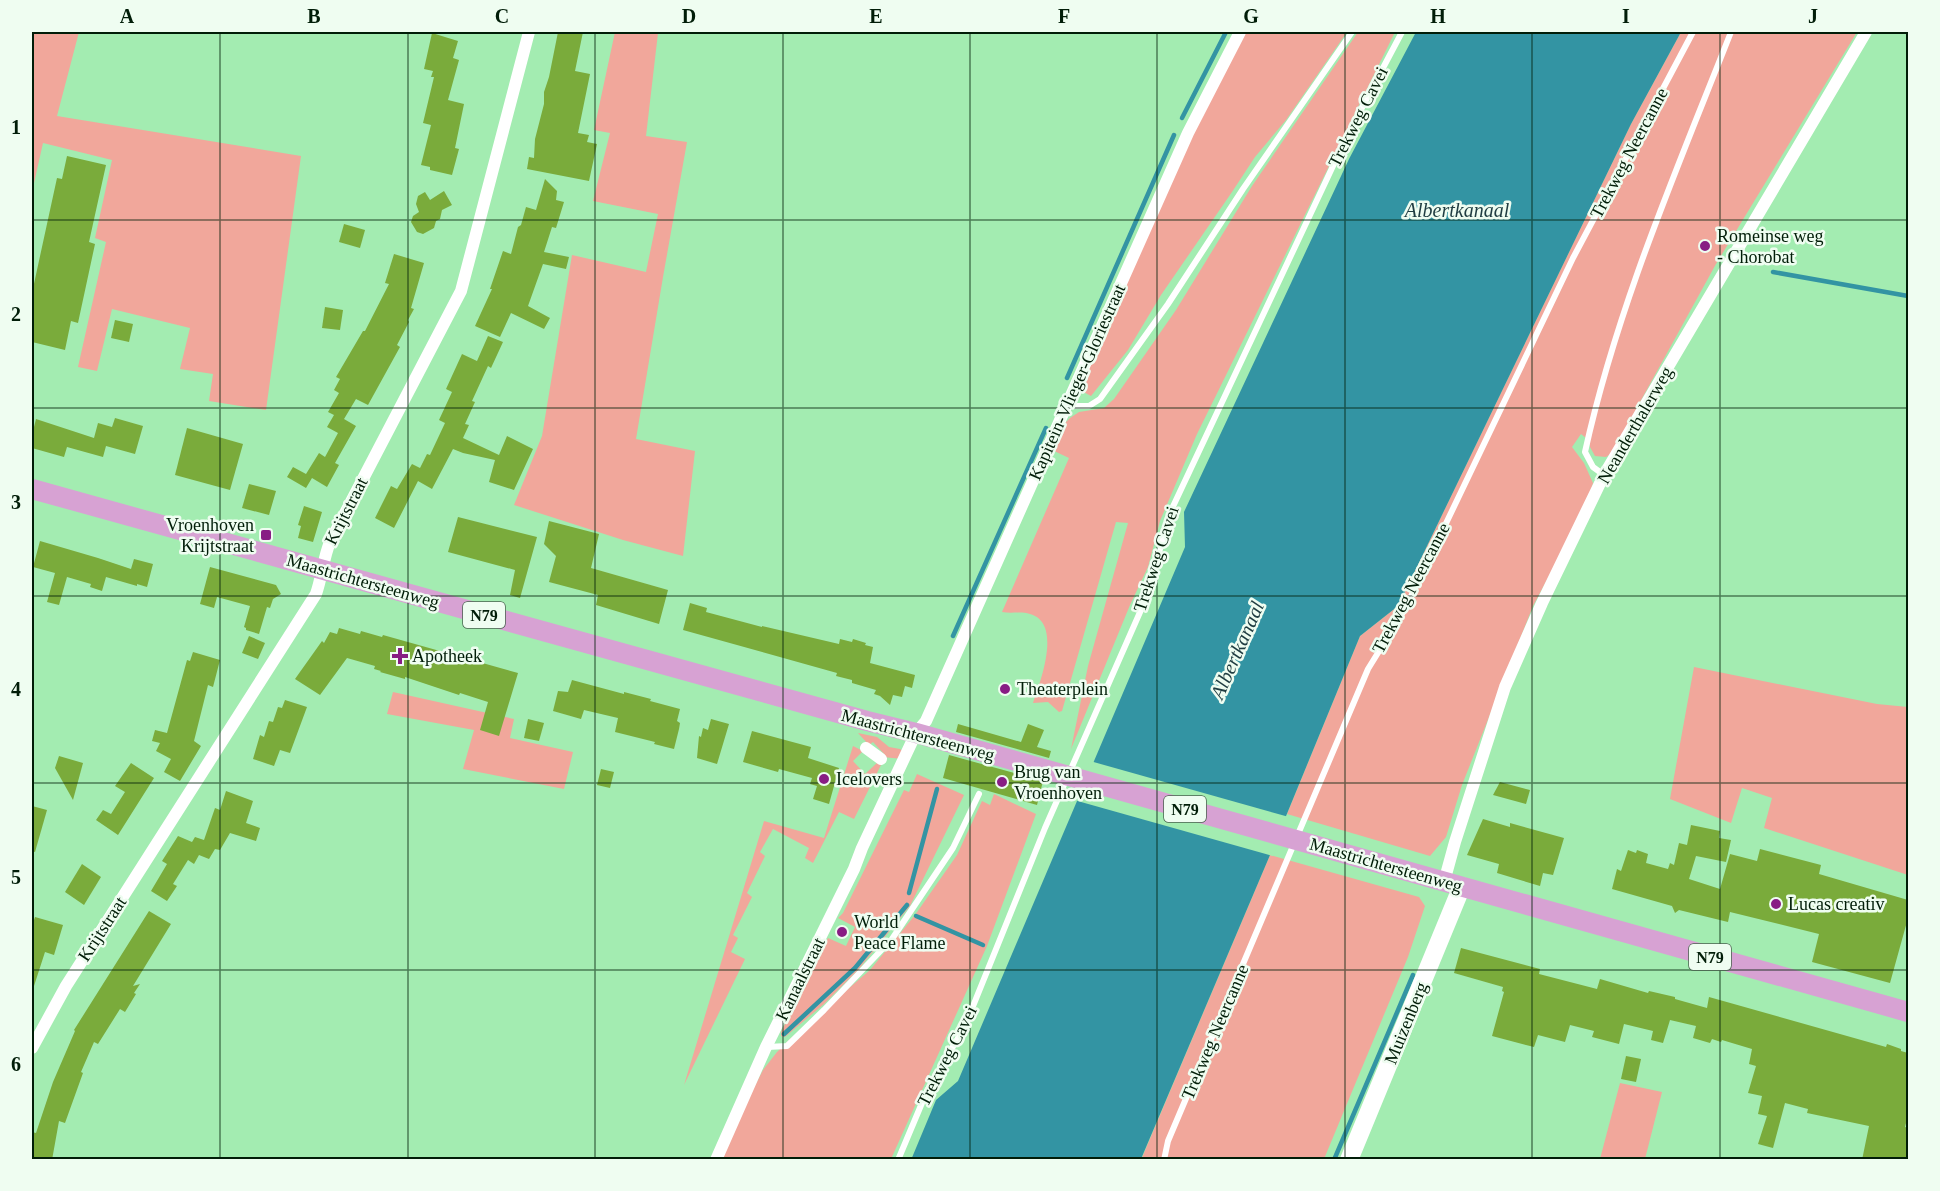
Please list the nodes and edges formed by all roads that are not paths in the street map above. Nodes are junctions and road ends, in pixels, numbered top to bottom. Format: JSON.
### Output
{"nodes":[{"id":1,"x":529,"y":32,"type":"edge"},
{"id":2,"x":1240,"y":32,"type":"edge"},
{"id":3,"x":1352,"y":32,"type":"edge"},
{"id":4,"x":1402,"y":32,"type":"edge"},
{"id":5,"x":1693,"y":32,"type":"edge"},
{"id":6,"x":1731,"y":32,"type":"edge"},
{"id":7,"x":1866,"y":32,"type":"edge"},
{"id":8,"x":1066,"y":405,"type":"junction"},
{"id":9,"x":1604,"y":475,"type":"junction"},
{"id":10,"x":32,"y":489,"type":"edge"},
{"id":11,"x":322,"y":569,"type":"junction"},
{"id":12,"x":916,"y":733,"type":"junction"},
{"id":13,"x":866,"y":748,"type":"dead end"},
{"id":14,"x":881,"y":759,"type":"dead end"},
{"id":15,"x":979,"y":795,"type":"dead end"},
{"id":16,"x":1453,"y":884,"type":"junction"},
{"id":17,"x":1908,"y":1012,"type":"edge"},
{"id":18,"x":766,"y":1047,"type":"junction"},
{"id":19,"x":32,"y":1048,"type":"edge"},
{"id":20,"x":716,"y":1160,"type":"edge"},
{"id":21,"x":898,"y":1160,"type":"edge"},
{"id":22,"x":1164,"y":1160,"type":"edge"},
{"id":23,"x":1349,"y":1160,"type":"edge"}],
"edges":[{"from":1,"to":11,"type":"street","name":"Krijtstraat"},
{"from":2,"to":8,"type":"street","name":"Kapitein-Vlieger-Gloriestraat"},
{"from":3,"to":8,"type":"lane"},
{"from":4,"to":21,"type":"lane","name":"Trekweg Cavei"},
{"from":5,"to":22,"type":"lane","name":"Trekweg Neercanne"},
{"from":6,"to":9,"type":"lane"},
{"from":7,"to":9,"type":"street","name":"Neanderthalerweg"},
{"from":8,"to":12,"type":"street","name":"Kapitein-Vlieger-Gloriestraat"},
{"from":9,"to":16,"type":"street","name":"Neanderthalerweg"},
{"from":10,"to":11,"type":"main road","name":"Maastrichtersteenweg","number":"N79"},
{"from":11,"to":12,"type":"main road","name":"Maastrichtersteenweg","number":"N79"},
{"from":11,"to":19,"type":"street","name":"Krijtstraat"},
{"from":12,"to":16,"type":"main road","name":"Maastrichtersteenweg","number":"N79"},
{"from":12,"to":18,"type":"street","name":"Kanaalstraat"},
{"from":13,"to":14,"type":"street"},
{"from":15,"to":18,"type":"lane"},
{"from":16,"to":17,"type":"main road","name":"Maastrichtersteenweg","number":"N79"},
{"from":16,"to":23,"type":"street","name":"Muizenberg"},
{"from":18,"to":20,"type":"street","name":"Kanaalstraat"}]}
